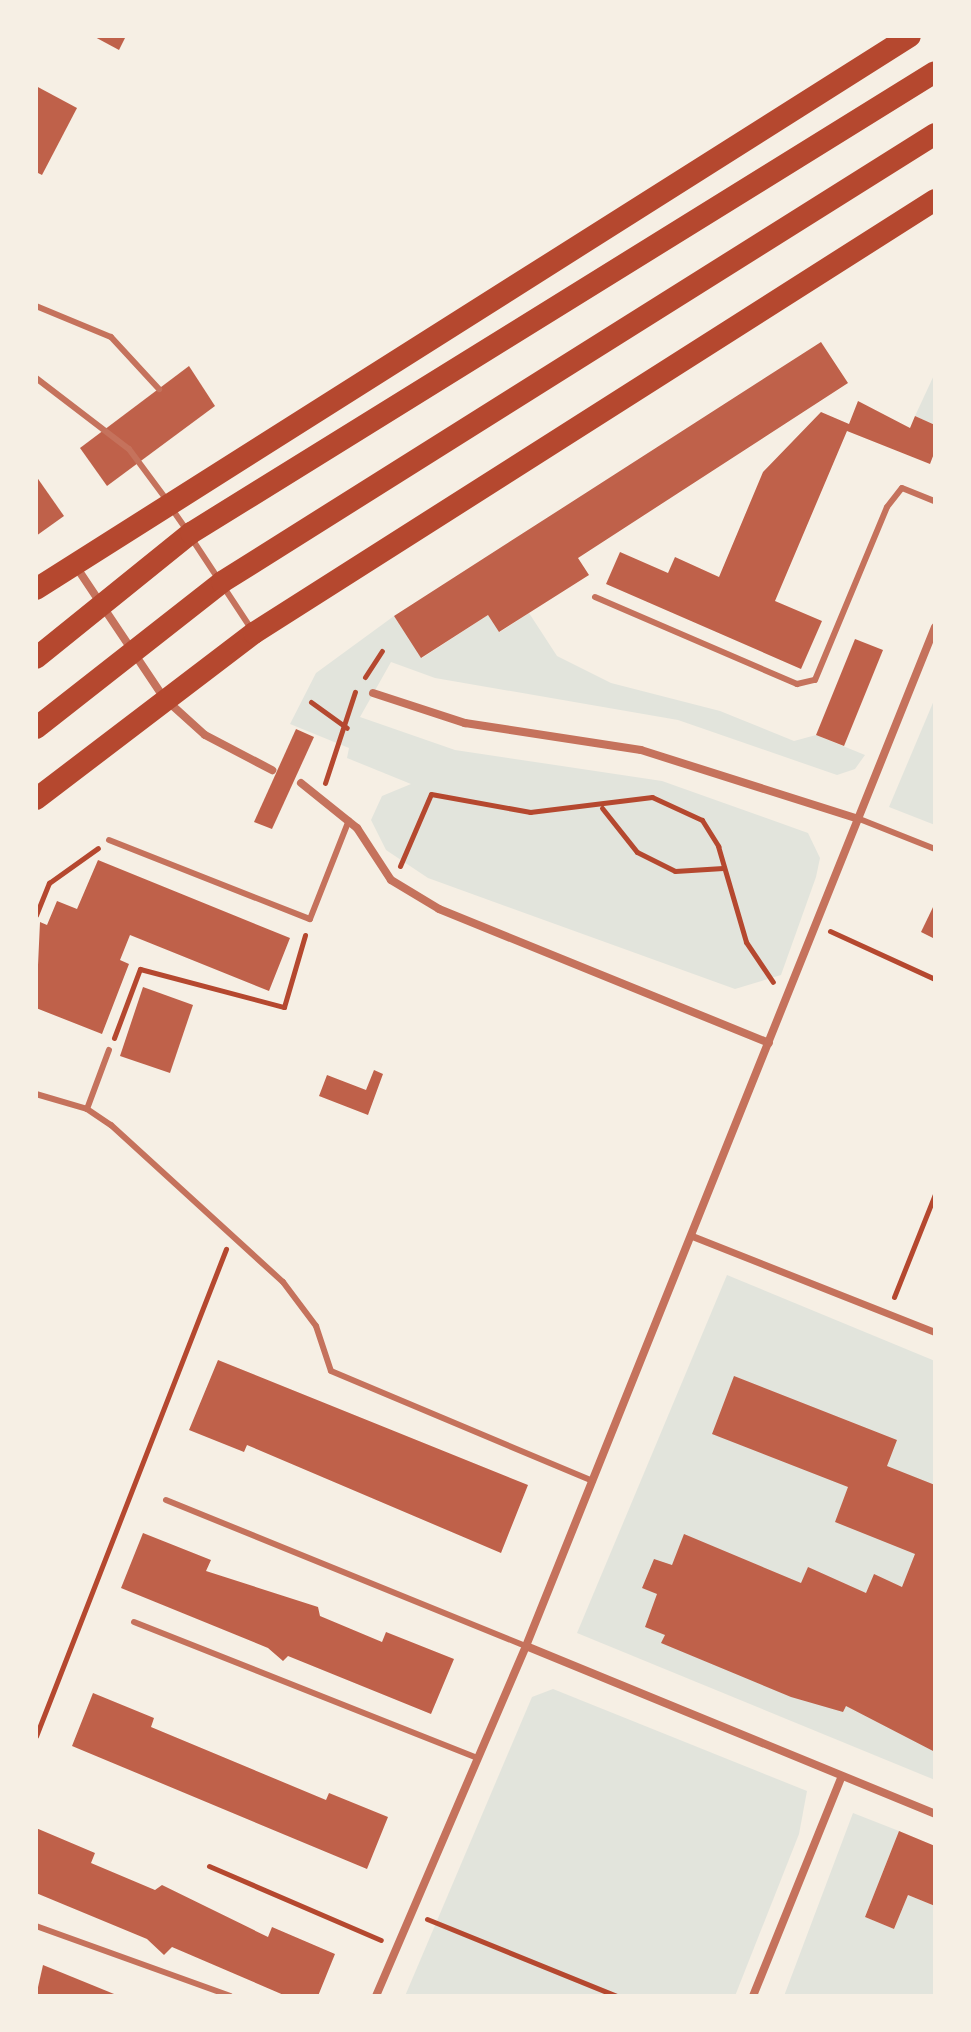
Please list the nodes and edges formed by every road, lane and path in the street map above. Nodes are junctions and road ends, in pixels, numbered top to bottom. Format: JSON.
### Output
{"nodes":[{"id":1,"x":910,"y":36,"type":"edge"},
{"id":2,"x":935,"y":72,"type":"edge"},
{"id":3,"x":935,"y":134,"type":"edge"},
{"id":4,"x":935,"y":200,"type":"edge"},
{"id":5,"x":36,"y":306,"type":"edge"},
{"id":6,"x":36,"y":378,"type":"edge"},
{"id":7,"x":159,"y":389,"type":"dead end"},
{"id":8,"x":167,"y":501,"type":"junction"},
{"id":9,"x":935,"y":501,"type":"edge"},
{"id":10,"x":72,"y":561,"type":"junction"},
{"id":11,"x":36,"y":589,"type":"edge"},
{"id":12,"x":595,"y":597,"type":"dead end"},
{"id":13,"x":935,"y":627,"type":"edge"},
{"id":14,"x":254,"y":633,"type":"junction"},
{"id":15,"x":382,"y":651,"type":"dead end"},
{"id":16,"x":36,"y":658,"type":"edge"},
{"id":17,"x":373,"y":693,"type":"dead end"},
{"id":18,"x":164,"y":698,"type":"junction"},
{"id":19,"x":311,"y":702,"type":"dead end"},
{"id":20,"x":36,"y":728,"type":"edge"},
{"id":21,"x":347,"y":728,"type":"junction"},
{"id":22,"x":272,"y":770,"type":"dead end"},
{"id":23,"x":301,"y":783,"type":"dead end"},
{"id":24,"x":319,"y":795,"type":"junction"},
{"id":25,"x":36,"y":799,"type":"edge"},
{"id":26,"x":602,"y":808,"type":"junction"},
{"id":27,"x":856,"y":818,"type":"junction"},
{"id":28,"x":349,"y":820,"type":"junction"},
{"id":29,"x":109,"y":840,"type":"joint"},
{"id":30,"x":935,"y":849,"type":"edge"},
{"id":31,"x":723,"y":867,"type":"junction"},
{"id":32,"x":391,"y":880,"type":"junction"},
{"id":33,"x":36,"y":915,"type":"edge"},
{"id":34,"x":310,"y":919,"type":"junction"},
{"id":35,"x":814,"y":924,"type":"junction"},
{"id":36,"x":935,"y":979,"type":"edge"},
{"id":37,"x":786,"y":999,"type":"junction"},
{"id":38,"x":769,"y":1043,"type":"junction"},
{"id":39,"x":109,"y":1050,"type":"joint"},
{"id":40,"x":36,"y":1094,"type":"edge"},
{"id":41,"x":87,"y":1109,"type":"junction"},
{"id":42,"x":935,"y":1194,"type":"edge"},
{"id":43,"x":933,"y":1206,"type":"edge"},
{"id":44,"x":231,"y":1235,"type":"junction"},
{"id":45,"x":692,"y":1236,"type":"junction"},
{"id":46,"x":888,"y":1313,"type":"junction"},
{"id":47,"x":935,"y":1332,"type":"edge"},
{"id":48,"x":593,"y":1481,"type":"junction"},
{"id":49,"x":166,"y":1500,"type":"dead end"},
{"id":50,"x":134,"y":1622,"type":"dead end"},
{"id":51,"x":526,"y":1646,"type":"junction"},
{"id":52,"x":36,"y":1736,"type":"edge"},
{"id":53,"x":478,"y":1758,"type":"junction"},
{"id":54,"x":842,"y":1776,"type":"junction"},
{"id":55,"x":935,"y":1814,"type":"edge"},
{"id":56,"x":209,"y":1866,"type":"dead end"},
{"id":57,"x":411,"y":1913,"type":"junction"},
{"id":58,"x":36,"y":1926,"type":"edge"},
{"id":59,"x":397,"y":1947,"type":"junction"},
{"id":60,"x":230,"y":1996,"type":"edge"},
{"id":61,"x":376,"y":1996,"type":"edge"},
{"id":62,"x":617,"y":1996,"type":"edge"},
{"id":63,"x":753,"y":1996,"type":"edge"}],
"edges":[{"from":1,"to":8,"type":"highway"},
{"from":2,"to":16,"type":"highway"},
{"from":3,"to":20,"type":"highway"},
{"from":4,"to":14,"type":"highway"},
{"from":5,"to":7,"type":"lane"},
{"from":6,"to":8,"type":"lane"},
{"from":8,"to":10,"type":"highway"},
{"from":8,"to":14,"type":"lane"},
{"from":9,"to":12,"type":"lane"},
{"from":10,"to":11,"type":"highway"},
{"from":10,"to":18,"type":"street"},
{"from":13,"to":27,"type":"street"},
{"from":14,"to":18,"type":"highway"},
{"from":15,"to":21,"type":"path"},
{"from":17,"to":27,"type":"street"},
{"from":18,"to":22,"type":"street"},
{"from":18,"to":25,"type":"highway"},
{"from":19,"to":21,"type":"path"},
{"from":21,"to":24,"type":"path"},
{"from":23,"to":24,"type":"street"},
{"from":24,"to":28,"type":"street"},
{"from":26,"to":31,"type":"path"},
{"from":26,"to":31,"type":"path"},
{"from":26,"to":32,"type":"path"},
{"from":27,"to":30,"type":"lane"},
{"from":27,"to":35,"type":"street"},
{"from":28,"to":32,"type":"street"},
{"from":28,"to":34,"type":"lane"},
{"from":29,"to":33,"type":"path"},
{"from":29,"to":34,"type":"lane"},
{"from":31,"to":37,"type":"path"},
{"from":32,"to":38,"type":"street"},
{"from":34,"to":39,"type":"path"},
{"from":35,"to":36,"type":"path"},
{"from":35,"to":37,"type":"street"},
{"from":37,"to":38,"type":"street"},
{"from":38,"to":45,"type":"street"},
{"from":39,"to":41,"type":"lane"},
{"from":40,"to":41,"type":"lane"},
{"from":41,"to":44,"type":"lane"},
{"from":42,"to":43,"type":"path"},
{"from":43,"to":46,"type":"path"},
{"from":44,"to":48,"type":"lane"},
{"from":44,"to":52,"type":"path"},
{"from":45,"to":46,"type":"street"},
{"from":45,"to":48,"type":"street"},
{"from":46,"to":47,"type":"street"},
{"from":48,"to":51,"type":"street"},
{"from":49,"to":51,"type":"lane"},
{"from":50,"to":53,"type":"lane"},
{"from":51,"to":53,"type":"street"},
{"from":51,"to":54,"type":"street"},
{"from":53,"to":57,"type":"street"},
{"from":54,"to":55,"type":"street"},
{"from":54,"to":63,"type":"street"},
{"from":56,"to":59,"type":"path"},
{"from":57,"to":59,"type":"street"},
{"from":57,"to":62,"type":"path"},
{"from":58,"to":60,"type":"lane"},
{"from":59,"to":61,"type":"street"}]}
